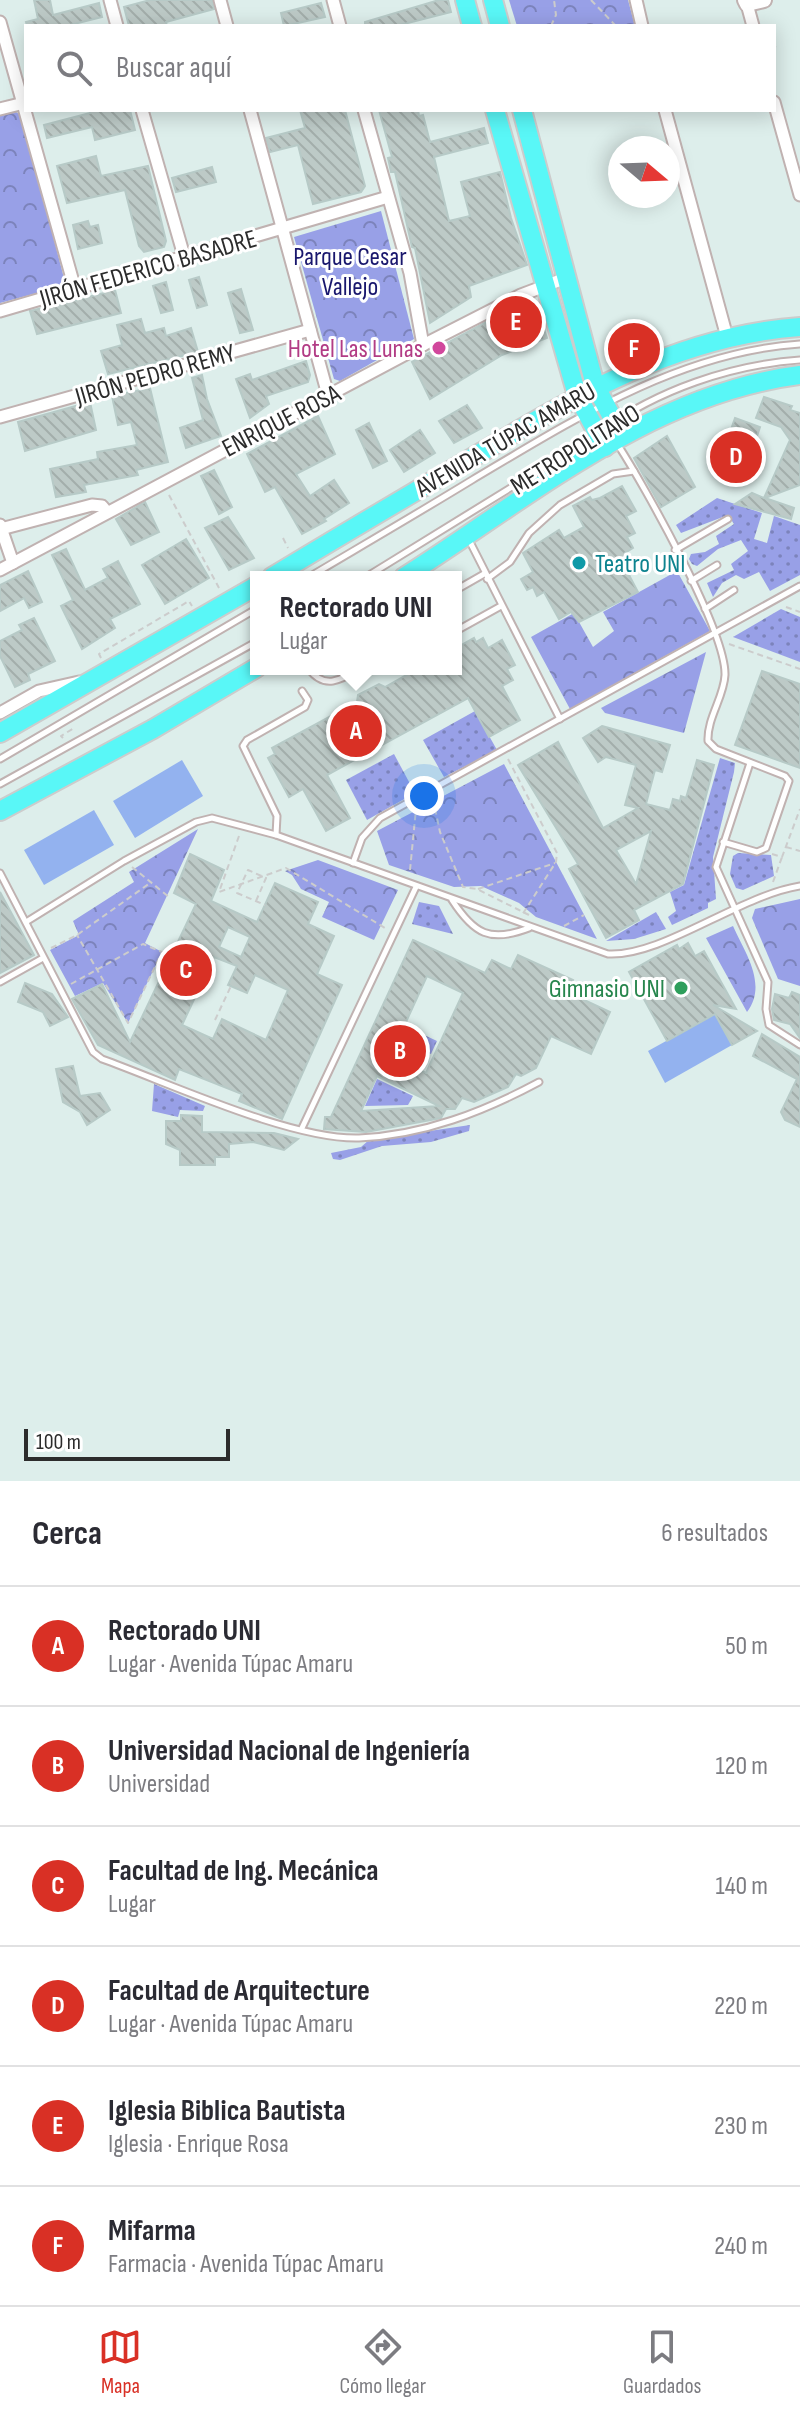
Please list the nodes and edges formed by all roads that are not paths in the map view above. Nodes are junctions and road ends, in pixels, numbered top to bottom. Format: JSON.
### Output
{"nodes":[{"id":1,"x":110,"y":0,"type":"edge"},
{"id":2,"x":220,"y":0,"type":"edge"},
{"id":3,"x":333,"y":0,"type":"edge"},
{"id":4,"x":465,"y":0,"type":"edge"},
{"id":5,"x":493,"y":0,"type":"edge"},
{"id":6,"x":636,"y":0,"type":"edge"},
{"id":7,"x":764,"y":0,"type":"edge"},
{"id":8,"x":746,"y":2,"type":"edge"},
{"id":9,"x":0,"y":22,"type":"edge"},
{"id":10,"x":116,"y":24,"type":"edge"},
{"id":11,"x":226,"y":24,"type":"edge"},
{"id":12,"x":339,"y":24,"type":"edge"},
{"id":13,"x":471,"y":24,"type":"edge"},
{"id":14,"x":499,"y":24,"type":"edge"},
{"id":15,"x":642,"y":24,"type":"edge"},
{"id":16,"x":752,"y":24,"type":"edge"},
{"id":17,"x":24,"y":103,"type":"joint"},
{"id":18,"x":0,"y":109,"type":"edge"},
{"id":19,"x":776,"y":109,"type":"edge"},
{"id":20,"x":26,"y":112,"type":"edge"},
{"id":21,"x":143,"y":112,"type":"edge"},
{"id":22,"x":251,"y":112,"type":"edge"},
{"id":23,"x":365,"y":112,"type":"edge"},
{"id":24,"x":496,"y":112,"type":"edge"},
{"id":25,"x":523,"y":112,"type":"edge"},
{"id":26,"x":666,"y":112,"type":"edge"},
{"id":27,"x":800,"y":195,"type":"edge"},
{"id":28,"x":388,"y":197,"type":"junction"},
{"id":29,"x":283,"y":228,"type":"junction"},
{"id":30,"x":184,"y":256,"type":"junction"},
{"id":31,"x":566,"y":278,"type":"junction"},
{"id":32,"x":544,"y":285,"type":"junction"},
{"id":33,"x":75,"y":289,"type":"junction"},
{"id":34,"x":0,"y":311,"type":"edge"},
{"id":35,"x":800,"y":327,"type":"edge"},
{"id":36,"x":310,"y":330,"type":"junction"},
{"id":37,"x":727,"y":337,"type":"junction"},
{"id":38,"x":800,"y":344,"type":"edge"},
{"id":39,"x":423,"y":345,"type":"junction"},
{"id":40,"x":800,"y":360,"type":"edge"},
{"id":41,"x":800,"y":375,"type":"edge"},
{"id":42,"x":595,"y":385,"type":"junction"},
{"id":43,"x":328,"y":395,"type":"junction"},
{"id":44,"x":577,"y":395,"type":"junction"},
{"id":45,"x":605,"y":405,"type":"junction"},
{"id":46,"x":586,"y":414,"type":"junction"},
{"id":47,"x":0,"y":417,"type":"edge"},
{"id":48,"x":610,"y":436,"type":"junction"},
{"id":49,"x":634,"y":471,"type":"junction"},
{"id":50,"x":107,"y":512,"type":"junction"},
{"id":51,"x":728,"y":519,"type":"dead end"},
{"id":52,"x":1,"y":526,"type":"edge"},
{"id":53,"x":468,"y":537,"type":"junction"},
{"id":54,"x":675,"y":550,"type":"junction"},
{"id":55,"x":13,"y":563,"type":"junction"},
{"id":56,"x":717,"y":565,"type":"dead end"},
{"id":57,"x":0,"y":570,"type":"edge"},
{"id":58,"x":282,"y":571,"type":"edge"},
{"id":59,"x":319,"y":571,"type":"edge"},
{"id":60,"x":376,"y":571,"type":"edge"},
{"id":61,"x":414,"y":571,"type":"edge"},
{"id":62,"x":485,"y":576,"type":"junction"},
{"id":63,"x":691,"y":581,"type":"junction"},
{"id":64,"x":800,"y":586,"type":"edge"},
{"id":65,"x":462,"y":587,"type":"edge"},
{"id":66,"x":250,"y":590,"type":"edge"},
{"id":67,"x":734,"y":590,"type":"dead end"},
{"id":68,"x":501,"y":606,"type":"junction"},
{"id":69,"x":705,"y":609,"type":"junction"},
{"id":70,"x":250,"y":613,"type":"edge"},
{"id":71,"x":462,"y":628,"type":"edge"},
{"id":72,"x":717,"y":634,"type":"junction"},
{"id":73,"x":250,"y":645,"type":"edge"},
{"id":74,"x":250,"y":672,"type":"edge"},
{"id":75,"x":106,"y":675,"type":"junction"},
{"id":76,"x":315,"y":675,"type":"edge"},
{"id":77,"x":348,"y":675,"type":"edge"},
{"id":78,"x":302,"y":691,"type":"dead end"},
{"id":79,"x":0,"y":713,"type":"edge"},
{"id":80,"x":560,"y":719,"type":"junction"},
{"id":81,"x":0,"y":733,"type":"edge"},
{"id":82,"x":0,"y":759,"type":"edge"},
{"id":83,"x":750,"y":763,"type":"junction"},
{"id":84,"x":0,"y":784,"type":"edge"},
{"id":85,"x":0,"y":811,"type":"edge"},
{"id":86,"x":276,"y":835,"type":"junction"},
{"id":87,"x":723,"y":842,"type":"junction"},
{"id":88,"x":353,"y":863,"type":"junction"},
{"id":89,"x":0,"y":873,"type":"edge"},
{"id":90,"x":3,"y":886,"type":"edge"},
{"id":91,"x":800,"y":886,"type":"edge"},
{"id":92,"x":416,"y":887,"type":"junction"},
{"id":93,"x":451,"y":899,"type":"junction"},
{"id":94,"x":735,"y":907,"type":"junction"},
{"id":95,"x":26,"y":922,"type":"junction"},
{"id":96,"x":531,"y":928,"type":"junction"},
{"id":97,"x":42,"y":956,"type":"junction"},
{"id":98,"x":0,"y":982,"type":"edge"},
{"id":99,"x":800,"y":1045,"type":"edge"},
{"id":100,"x":539,"y":1082,"type":"dead end"},
{"id":101,"x":302,"y":1128,"type":"junction"}],
"edges":[{"from":1,"to":10,"type":"street"},
{"from":2,"to":11,"type":"street"},
{"from":3,"to":12,"type":"street"},
{"from":4,"to":13,"type":"main road"},
{"from":5,"to":14,"type":"main road"},
{"from":6,"to":15,"type":"street"},
{"from":7,"to":8,"type":"street"},
{"from":8,"to":16,"type":"street"},
{"from":9,"to":17,"type":"street"},
{"from":17,"to":18,"type":"street"},
{"from":19,"to":27,"type":"street"},
{"from":20,"to":33,"type":"street"},
{"from":21,"to":30,"type":"street"},
{"from":22,"to":29,"type":"street"},
{"from":23,"to":28,"type":"street"},
{"from":24,"to":32,"type":"main road"},
{"from":25,"to":31,"type":"main road"},
{"from":26,"to":37,"type":"street"},
{"from":28,"to":29,"type":"street","name":"JIRÓN FEDERICO BASADRE"},
{"from":28,"to":39,"type":"street"},
{"from":29,"to":30,"type":"street","name":"JIRÓN FEDERICO BASADRE"},
{"from":29,"to":36,"type":"street"},
{"from":30,"to":33,"type":"street","name":"JIRÓN FEDERICO BASADRE"},
{"from":31,"to":32,"type":"street","name":"ENRIQUE ROSA"},
{"from":31,"to":42,"type":"main road"},
{"from":32,"to":39,"type":"street","name":"ENRIQUE ROSA"},
{"from":32,"to":44,"type":"main road"},
{"from":33,"to":34,"type":"street","name":"JIRÓN FEDERICO BASADRE"},
{"from":35,"to":37,"type":"main road","name":"AVENIDA TÚPAC AMARU"},
{"from":36,"to":43,"type":"street"},
{"from":36,"to":47,"type":"street","name":"JIRÓN PEDRO REMY"},
{"from":37,"to":42,"type":"main road","name":"AVENIDA TÚPAC AMARU"},
{"from":38,"to":45,"type":"lane","name":"METROPOLITANO"},
{"from":39,"to":43,"type":"street","name":"ENRIQUE ROSA"},
{"from":40,"to":48,"type":"lane","name":"METROPOLITANO"},
{"from":41,"to":48,"type":"main road"},
{"from":42,"to":44,"type":"main road","name":"AVENIDA TÚPAC AMARU"},
{"from":42,"to":45,"type":"main road"},
{"from":43,"to":50,"type":"street","name":"ENRIQUE ROSA"},
{"from":44,"to":46,"type":"main road"},
{"from":44,"to":58,"type":"main road","name":"AVENIDA TÚPAC AMARU"},
{"from":45,"to":46,"type":"lane","name":"METROPOLITANO"},
{"from":45,"to":48,"type":"main road"},
{"from":46,"to":48,"type":"main road"},
{"from":46,"to":59,"type":"lane","name":"METROPOLITANO"},
{"from":48,"to":49,"type":"lane"},
{"from":48,"to":53,"type":"main road"},
{"from":48,"to":60,"type":"lane","name":"METROPOLITANO"},
{"from":49,"to":54,"type":"lane"},
{"from":49,"to":62,"type":"lane"},
{"from":50,"to":52,"type":"street"},
{"from":50,"to":55,"type":"street","name":"ENRIQUE ROSA"},
{"from":51,"to":54,"type":"lane"},
{"from":52,"to":55,"type":"street"},
{"from":53,"to":61,"type":"main road"},
{"from":53,"to":62,"type":"lane"},
{"from":54,"to":63,"type":"lane"},
{"from":55,"to":57,"type":"street","name":"ENRIQUE ROSA"},
{"from":56,"to":63,"type":"lane"},
{"from":62,"to":65,"type":"lane"},
{"from":62,"to":68,"type":"lane"},
{"from":63,"to":69,"type":"lane"},
{"from":64,"to":72,"type":"lane"},
{"from":66,"to":75,"type":"main road"},
{"from":67,"to":69,"type":"lane"},
{"from":68,"to":71,"type":"lane"},
{"from":68,"to":80,"type":"lane"},
{"from":69,"to":72,"type":"lane"},
{"from":70,"to":82,"type":"lane"},
{"from":72,"to":80,"type":"lane"},
{"from":72,"to":83,"type":"lane"},
{"from":73,"to":84,"type":"lane"},
{"from":74,"to":85,"type":"main road"},
{"from":75,"to":79,"type":"street"},
{"from":75,"to":81,"type":"main road"},
{"from":76,"to":77,"type":"lane"},
{"from":78,"to":86,"type":"lane"},
{"from":80,"to":88,"type":"lane"},
{"from":83,"to":87,"type":"lane"},
{"from":83,"to":87,"type":"lane"},
{"from":86,"to":88,"type":"lane"},
{"from":86,"to":95,"type":"lane"},
{"from":87,"to":94,"type":"lane"},
{"from":88,"to":92,"type":"lane"},
{"from":89,"to":90,"type":"lane"},
{"from":90,"to":95,"type":"lane"},
{"from":91,"to":94,"type":"lane"},
{"from":92,"to":93,"type":"lane"},
{"from":92,"to":101,"type":"lane"},
{"from":93,"to":96,"type":"lane"},
{"from":93,"to":96,"type":"lane"},
{"from":94,"to":96,"type":"lane"},
{"from":94,"to":99,"type":"lane"},
{"from":95,"to":97,"type":"lane"},
{"from":97,"to":98,"type":"lane"},
{"from":97,"to":101,"type":"lane"},
{"from":100,"to":101,"type":"lane"}]}
